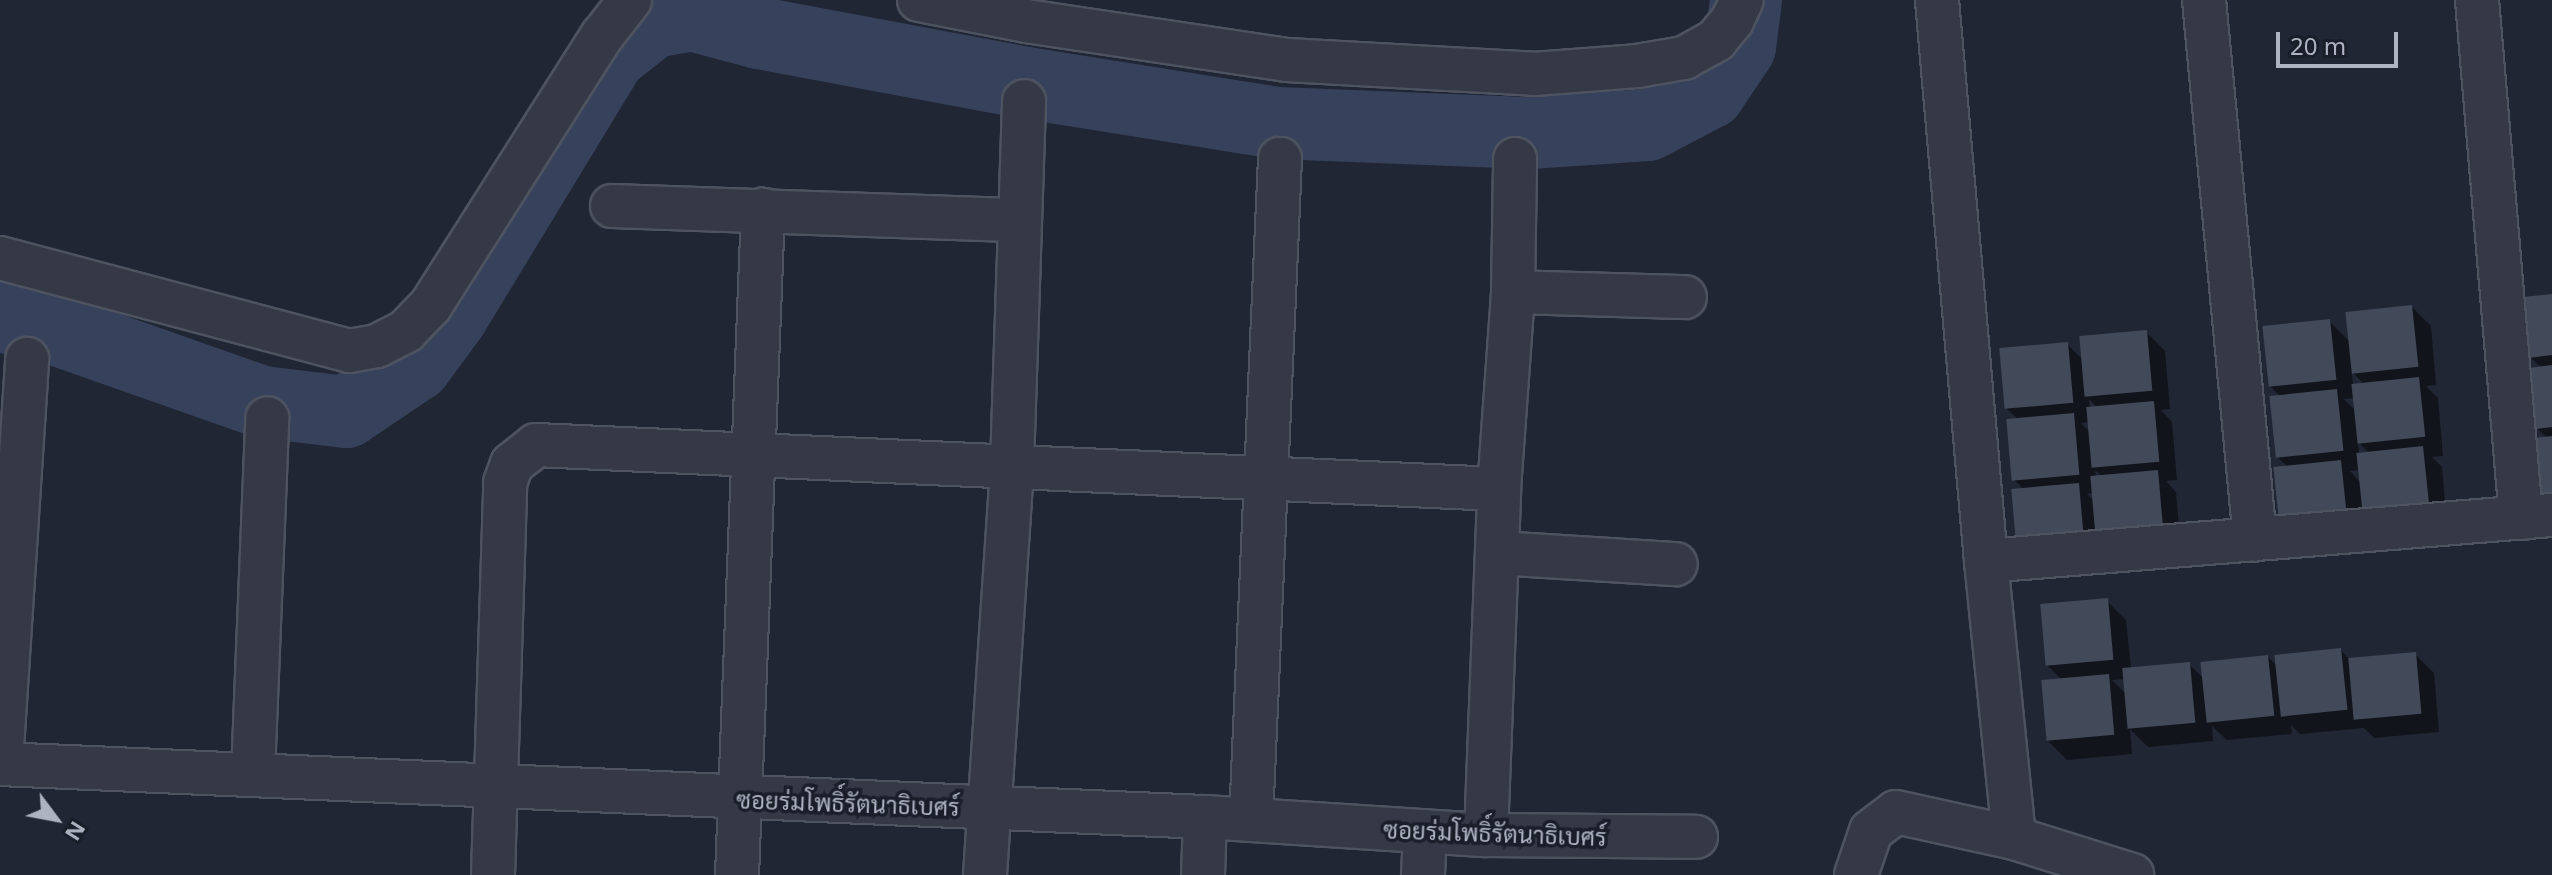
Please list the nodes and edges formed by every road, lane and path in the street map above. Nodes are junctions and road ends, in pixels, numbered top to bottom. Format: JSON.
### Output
{"nodes":[{"id":1,"x":630,"y":0,"type":"edge"},
{"id":2,"x":919,"y":0,"type":"edge"},
{"id":3,"x":1742,"y":0,"type":"edge"},
{"id":4,"x":1937,"y":0,"type":"edge"},
{"id":5,"x":2204,"y":0,"type":"edge"},
{"id":6,"x":2477,"y":0,"type":"edge"},
{"id":7,"x":1024,"y":101,"type":"dead end"},
{"id":8,"x":1280,"y":159,"type":"dead end"},
{"id":9,"x":1515,"y":159,"type":"dead end"},
{"id":10,"x":612,"y":206,"type":"dead end"},
{"id":11,"x":763,"y":210,"type":"junction"},
{"id":12,"x":1019,"y":220,"type":"junction"},
{"id":13,"x":0,"y":258,"type":"edge"},
{"id":14,"x":1513,"y":292,"type":"junction"},
{"id":15,"x":1685,"y":297,"type":"dead end"},
{"id":16,"x":27,"y":359,"type":"dead end"},
{"id":17,"x":267,"y":418,"type":"dead end"},
{"id":18,"x":755,"y":452,"type":"junction"},
{"id":19,"x":1012,"y":465,"type":"junction"},
{"id":20,"x":1264,"y":480,"type":"junction"},
{"id":21,"x":1499,"y":489,"type":"junction"},
{"id":22,"x":2536,"y":517,"type":"edge"},
{"id":23,"x":2255,"y":540,"type":"junction"},
{"id":24,"x":1499,"y":553,"type":"junction"},
{"id":25,"x":1986,"y":561,"type":"junction"},
{"id":26,"x":1676,"y":564,"type":"dead end"},
{"id":27,"x":1,"y":764,"type":"edge"},
{"id":28,"x":253,"y":774,"type":"junction"},
{"id":29,"x":496,"y":786,"type":"junction"},
{"id":30,"x":740,"y":799,"type":"junction"},
{"id":31,"x":989,"y":810,"type":"junction"},
{"id":32,"x":1205,"y":817,"type":"junction"},
{"id":33,"x":1251,"y":820,"type":"junction"},
{"id":34,"x":1425,"y":832,"type":"junction"},
{"id":35,"x":1486,"y":835,"type":"junction"},
{"id":36,"x":1696,"y":837,"type":"dead end"},
{"id":37,"x":2014,"y":838,"type":"junction"},
{"id":38,"x":493,"y":875,"type":"edge"},
{"id":39,"x":737,"y":875,"type":"edge"},
{"id":40,"x":985,"y":875,"type":"edge"},
{"id":41,"x":1203,"y":875,"type":"edge"},
{"id":42,"x":1423,"y":875,"type":"edge"},
{"id":43,"x":1856,"y":875,"type":"edge"},
{"id":44,"x":2132,"y":875,"type":"edge"}],
"edges":[{"from":1,"to":13,"type":"street"},
{"from":2,"to":3,"type":"street"},
{"from":4,"to":25,"type":"street"},
{"from":5,"to":23,"type":"street"},
{"from":6,"to":22,"type":"street"},
{"from":7,"to":12,"type":"street"},
{"from":8,"to":20,"type":"street"},
{"from":9,"to":14,"type":"street"},
{"from":10,"to":11,"type":"street"},
{"from":11,"to":12,"type":"street"},
{"from":11,"to":18,"type":"street"},
{"from":12,"to":19,"type":"street"},
{"from":14,"to":15,"type":"street"},
{"from":14,"to":21,"type":"street"},
{"from":16,"to":27,"type":"street"},
{"from":17,"to":28,"type":"street"},
{"from":18,"to":19,"type":"street"},
{"from":18,"to":29,"type":"street"},
{"from":18,"to":30,"type":"street"},
{"from":19,"to":20,"type":"street"},
{"from":19,"to":31,"type":"street"},
{"from":20,"to":21,"type":"street"},
{"from":20,"to":33,"type":"street"},
{"from":21,"to":24,"type":"street"},
{"from":22,"to":23,"type":"street"},
{"from":23,"to":25,"type":"street"},
{"from":24,"to":26,"type":"street"},
{"from":24,"to":35,"type":"street"},
{"from":25,"to":37,"type":"street"},
{"from":27,"to":28,"type":"street","name":"ซอยร่มโพธิ์รัตนาธิเบศร์"},
{"from":28,"to":29,"type":"street","name":"ซอยร่มโพธิ์รัตนาธิเบศร์"},
{"from":29,"to":30,"type":"street","name":"ซอยร่มโพธิ์รัตนาธิเบศร์"},
{"from":29,"to":38,"type":"street"},
{"from":30,"to":31,"type":"street","name":"ซอยร่มโพธิ์รัตนาธิเบศร์"},
{"from":30,"to":39,"type":"street"},
{"from":31,"to":32,"type":"street","name":"ซอยร่มโพธิ์รัตนาธิเบศร์"},
{"from":31,"to":40,"type":"street"},
{"from":32,"to":33,"type":"street","name":"ซอยร่มโพธิ์รัตนาธิเบศร์"},
{"from":32,"to":41,"type":"street"},
{"from":33,"to":34,"type":"street","name":"ซอยร่มโพธิ์รัตนาธิเบศร์"},
{"from":34,"to":35,"type":"street","name":"ซอยร่มโพธิ์รัตนาธิเบศร์"},
{"from":34,"to":42,"type":"street"},
{"from":35,"to":36,"type":"street","name":"ซอยร่มโพธิ์รัตนาธิเบศร์"},
{"from":37,"to":43,"type":"street"},
{"from":37,"to":44,"type":"street"}]}
